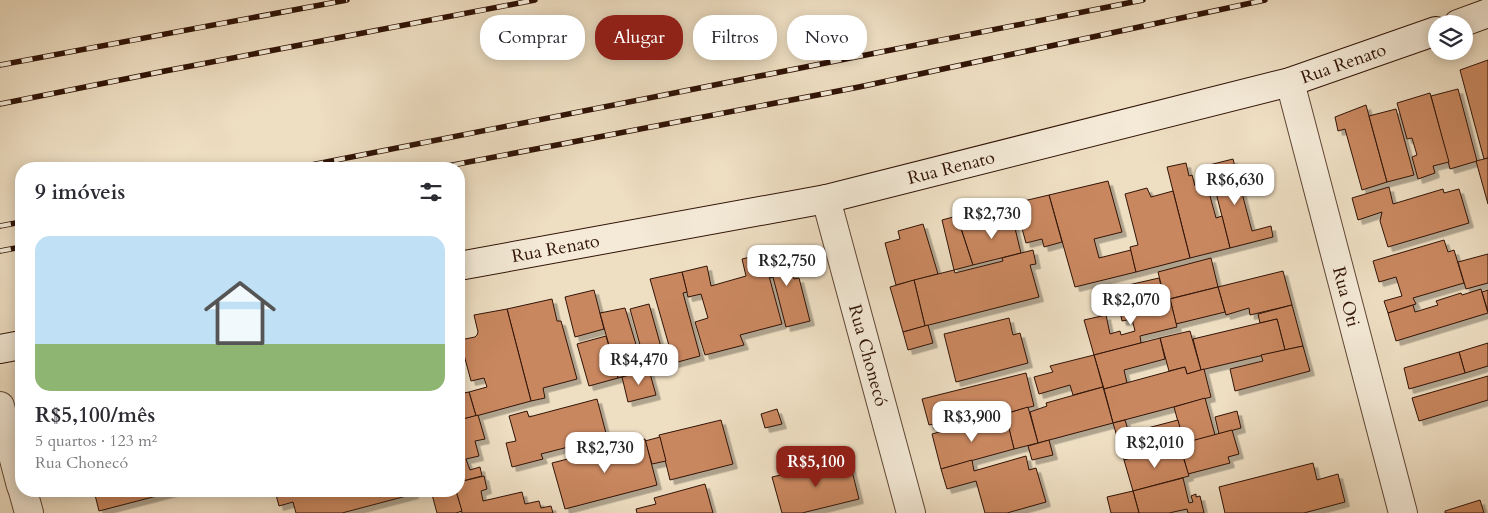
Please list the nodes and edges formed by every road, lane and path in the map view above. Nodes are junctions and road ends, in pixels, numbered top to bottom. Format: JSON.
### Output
{"nodes":[{"id":1,"x":1488,"y":13,"type":"edge"},
{"id":2,"x":1473,"y":18,"type":"edge"},
{"id":3,"x":1428,"y":34,"type":"edge"},
{"id":4,"x":1290,"y":82,"type":"junction"},
{"id":5,"x":826,"y":199,"type":"junction"},
{"id":6,"x":465,"y":265,"type":"edge"},
{"id":7,"x":15,"y":347,"type":"edge"},
{"id":8,"x":0,"y":349,"type":"edge"},
{"id":9,"x":0,"y":406,"type":"edge"},
{"id":10,"x":15,"y":463,"type":"edge"},
{"id":11,"x":24,"y":497,"type":"edge"},
{"id":12,"x":28,"y":513,"type":"edge"},
{"id":13,"x":911,"y":513,"type":"edge"},
{"id":14,"x":1403,"y":513,"type":"edge"}],
"edges":[{"from":1,"to":2,"type":"street"},
{"from":3,"to":4,"type":"street","name":"Rua Renato"},
{"from":4,"to":5,"type":"street","name":"Rua Renato"},
{"from":4,"to":14,"type":"street","name":"Rua Oti"},
{"from":5,"to":6,"type":"street","name":"Rua Renato"},
{"from":5,"to":13,"type":"street","name":"Rua Chonecó"},
{"from":7,"to":8,"type":"street"},
{"from":9,"to":10,"type":"street"},
{"from":11,"to":12,"type":"street"}]}
